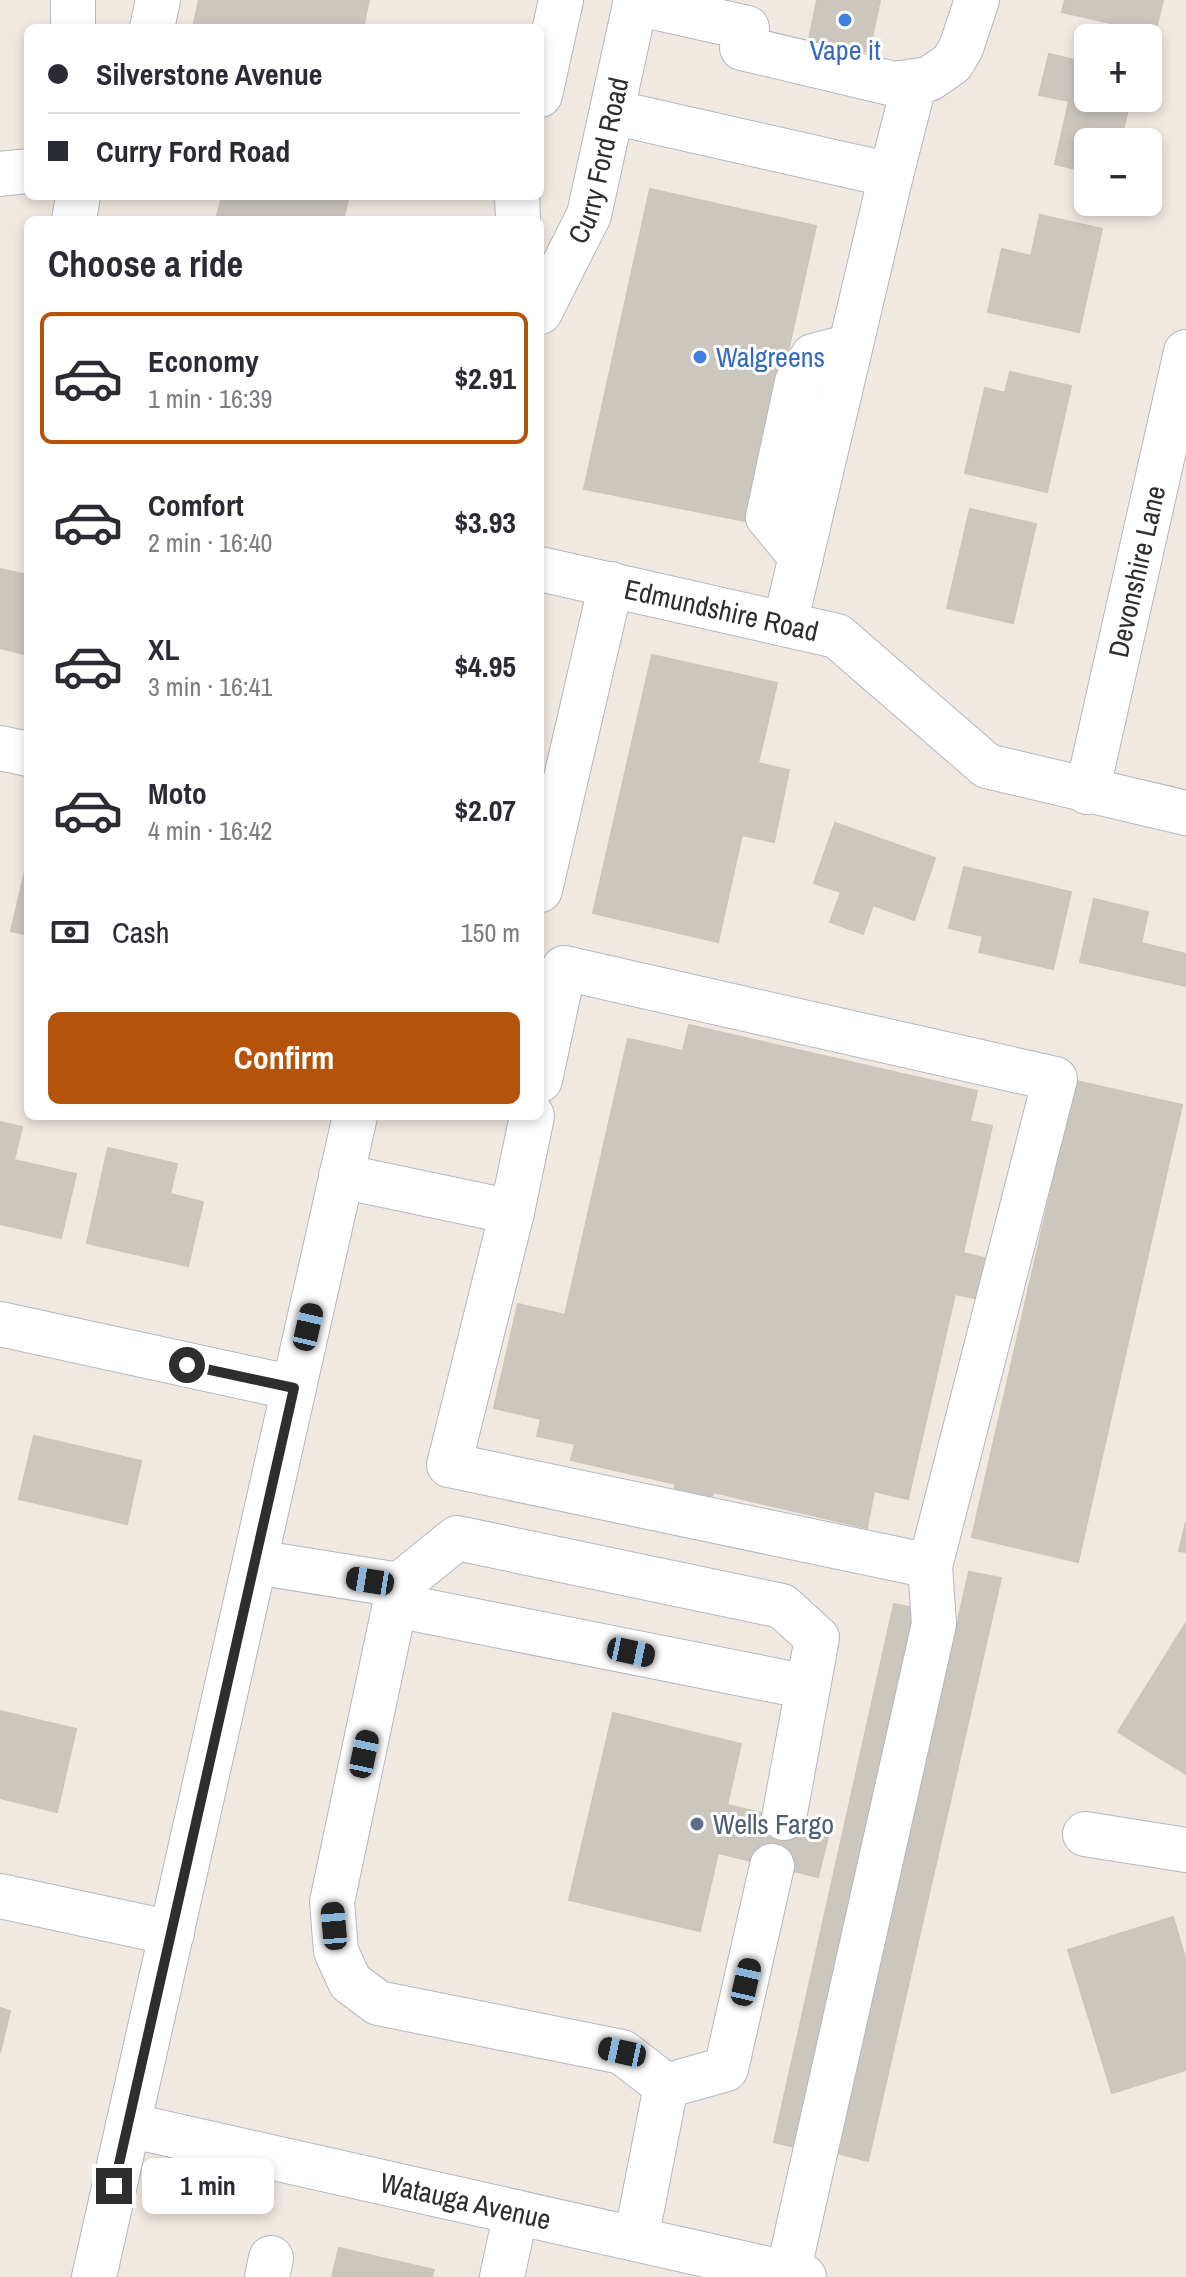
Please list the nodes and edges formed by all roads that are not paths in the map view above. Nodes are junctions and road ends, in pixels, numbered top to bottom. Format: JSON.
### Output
{"nodes":[{"id":1,"x":73,"y":0,"type":"edge"},
{"id":2,"x":158,"y":0,"type":"edge"},
{"id":3,"x":561,"y":0,"type":"edge"},
{"id":4,"x":977,"y":0,"type":"edge"},
{"id":5,"x":636,"y":1,"type":"edge"},
{"id":6,"x":689,"y":7,"type":"edge"},
{"id":7,"x":752,"y":7,"type":"edge"},
{"id":8,"x":73,"y":24,"type":"edge"},
{"id":9,"x":153,"y":24,"type":"edge"},
{"id":10,"x":544,"y":77,"type":"edge"},
{"id":11,"x":915,"y":81,"type":"junction"},
{"id":12,"x":612,"y":112,"type":"junction"},
{"id":13,"x":891,"y":175,"type":"junction"},
{"id":14,"x":544,"y":304,"type":"edge"},
{"id":15,"x":1186,"y":352,"type":"edge"},
{"id":16,"x":544,"y":570,"type":"edge"},
{"id":17,"x":611,"y":584,"type":"junction"},
{"id":18,"x":785,"y":624,"type":"junction"},
{"id":19,"x":0,"y":748,"type":"edge"},
{"id":20,"x":24,"y":753,"type":"edge"},
{"id":21,"x":1087,"y":792,"type":"junction"},
{"id":22,"x":1186,"y":813,"type":"edge"},
{"id":23,"x":544,"y":873,"type":"edge"},
{"id":24,"x":544,"y":1061,"type":"edge"},
{"id":25,"x":354,"y":1120,"type":"edge"},
{"id":26,"x":531,"y":1120,"type":"edge"},
{"id":27,"x":341,"y":1176,"type":"junction"},
{"id":28,"x":512,"y":1212,"type":"junction"},
{"id":29,"x":0,"y":1324,"type":"edge"},
{"id":30,"x":294,"y":1388,"type":"junction"},
{"id":31,"x":255,"y":1562,"type":"junction"},
{"id":32,"x":930,"y":1566,"type":"junction"},
{"id":33,"x":397,"y":1595,"type":"junction"},
{"id":34,"x":808,"y":1687,"type":"junction"},
{"id":35,"x":784,"y":1818,"type":"dead end"},
{"id":36,"x":1085,"y":1834,"type":"dead end"},
{"id":37,"x":1186,"y":1850,"type":"edge"},
{"id":38,"x":772,"y":1866,"type":"dead end"},
{"id":39,"x":0,"y":1896,"type":"edge"},
{"id":40,"x":172,"y":1933,"type":"junction"},
{"id":41,"x":666,"y":2086,"type":"junction"},
{"id":42,"x":128,"y":2125,"type":"junction"},
{"id":43,"x":516,"y":2212,"type":"junction"},
{"id":44,"x":636,"y":2239,"type":"junction"},
{"id":45,"x":799,"y":2276,"type":"edge"},
{"id":46,"x":94,"y":2277,"type":"edge"},
{"id":47,"x":502,"y":2277,"type":"edge"}],
"edges":[{"from":1,"to":8,"type":"street"},
{"from":2,"to":9,"type":"street"},
{"from":3,"to":10,"type":"street"},
{"from":4,"to":11,"type":"street"},
{"from":5,"to":6,"type":"street"},
{"from":5,"to":12,"type":"street","name":"Curry Ford Road"},
{"from":6,"to":7,"type":"street"},
{"from":7,"to":11,"type":"street"},
{"from":11,"to":13,"type":"street"},
{"from":12,"to":13,"type":"street"},
{"from":12,"to":14,"type":"street","name":"Curry Ford Road"},
{"from":13,"to":18,"type":"street"},
{"from":15,"to":21,"type":"street","name":"Devonshire Lane"},
{"from":16,"to":17,"type":"street","name":"Edmundshire Road"},
{"from":17,"to":18,"type":"street","name":"Edmundshire Road"},
{"from":17,"to":23,"type":"street"},
{"from":18,"to":21,"type":"street","name":"Edmundshire Road"},
{"from":19,"to":20,"type":"street"},
{"from":21,"to":22,"type":"street","name":"Edmundshire Road"},
{"from":24,"to":32,"type":"street"},
{"from":25,"to":27,"type":"street"},
{"from":26,"to":28,"type":"street"},
{"from":27,"to":28,"type":"street"},
{"from":27,"to":30,"type":"street"},
{"from":28,"to":32,"type":"street"},
{"from":29,"to":30,"type":"street"},
{"from":30,"to":31,"type":"street"},
{"from":31,"to":33,"type":"street"},
{"from":31,"to":40,"type":"street"},
{"from":32,"to":45,"type":"street"},
{"from":33,"to":34,"type":"street"},
{"from":33,"to":34,"type":"street"},
{"from":33,"to":41,"type":"street"},
{"from":34,"to":35,"type":"street"},
{"from":36,"to":37,"type":"street"},
{"from":38,"to":41,"type":"street"},
{"from":39,"to":40,"type":"street"},
{"from":40,"to":42,"type":"street"},
{"from":41,"to":44,"type":"street"},
{"from":42,"to":43,"type":"street","name":"Watauga Avenue"},
{"from":42,"to":46,"type":"street"},
{"from":43,"to":44,"type":"street","name":"Watauga Avenue"},
{"from":43,"to":47,"type":"street"},
{"from":44,"to":45,"type":"street","name":"Watauga Avenue"}]}
